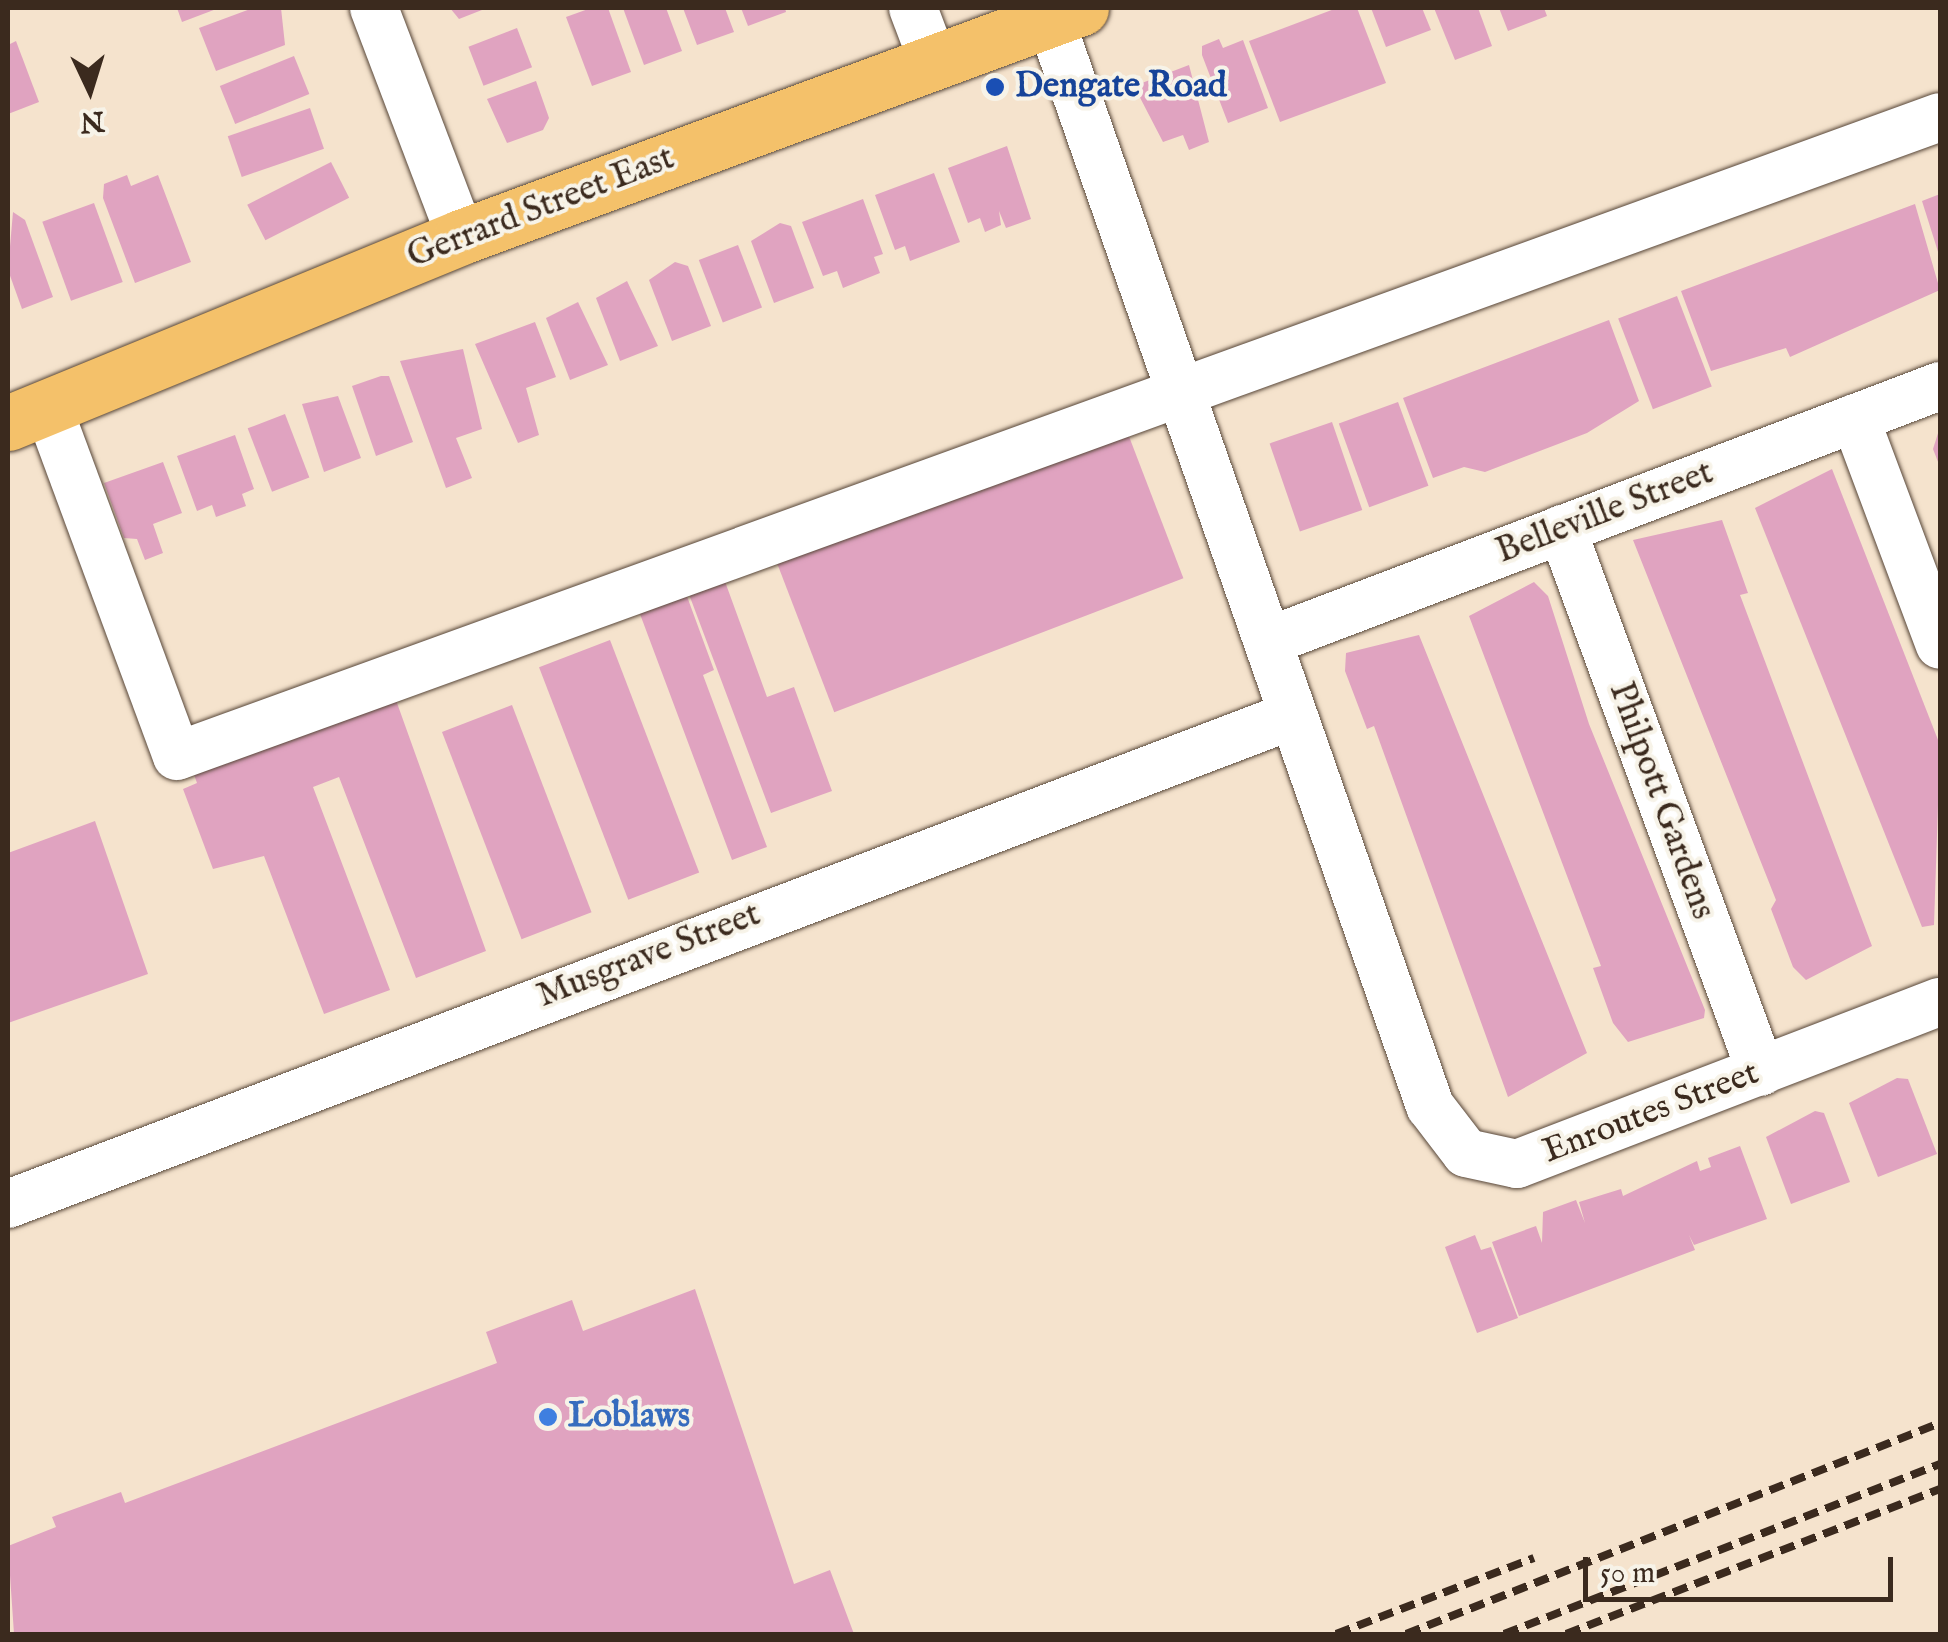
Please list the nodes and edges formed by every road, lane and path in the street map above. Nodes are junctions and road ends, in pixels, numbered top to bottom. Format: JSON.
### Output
{"nodes":[{"id":1,"x":374,"y":8,"type":"edge"},
{"id":2,"x":913,"y":8,"type":"edge"},
{"id":3,"x":1065,"y":14,"type":"edge"},
{"id":4,"x":933,"y":60,"type":"junction"},
{"id":5,"x":1940,"y":117,"type":"edge"},
{"id":6,"x":461,"y":237,"type":"junction"},
{"id":7,"x":1940,"y":386,"type":"edge"},
{"id":8,"x":1179,"y":396,"type":"junction"},
{"id":9,"x":27,"y":414,"type":"edge"},
{"id":10,"x":1855,"y":418,"type":"junction"},
{"id":11,"x":1562,"y":530,"type":"junction"},
{"id":12,"x":1269,"y":641,"type":"junction"},
{"id":13,"x":1940,"y":645,"type":"edge"},
{"id":14,"x":1293,"y":715,"type":"junction"},
{"id":15,"x":1940,"y":1002,"type":"edge"},
{"id":16,"x":1761,"y":1072,"type":"junction"},
{"id":17,"x":8,"y":1204,"type":"edge"}],
"edges":[{"from":1,"to":6,"type":"street"},
{"from":2,"to":4,"type":"street"},
{"from":3,"to":4,"type":"main road","name":"Gerrard Street East"},
{"from":3,"to":8,"type":"street"},
{"from":4,"to":6,"type":"main road","name":"Gerrard Street East"},
{"from":5,"to":8,"type":"street"},
{"from":6,"to":9,"type":"main road","name":"Gerrard Street East"},
{"from":7,"to":10,"type":"street","name":"Belleville Street"},
{"from":8,"to":9,"type":"street"},
{"from":8,"to":12,"type":"street"},
{"from":10,"to":11,"type":"street","name":"Belleville Street"},
{"from":10,"to":13,"type":"street"},
{"from":11,"to":12,"type":"street","name":"Belleville Street"},
{"from":11,"to":16,"type":"street","name":"Philpott Gardens"},
{"from":12,"to":14,"type":"street"},
{"from":14,"to":16,"type":"street","name":"Enroutes Street"},
{"from":14,"to":17,"type":"street","name":"Musgrave Street"},
{"from":15,"to":16,"type":"street","name":"Enroutes Street"}]}
